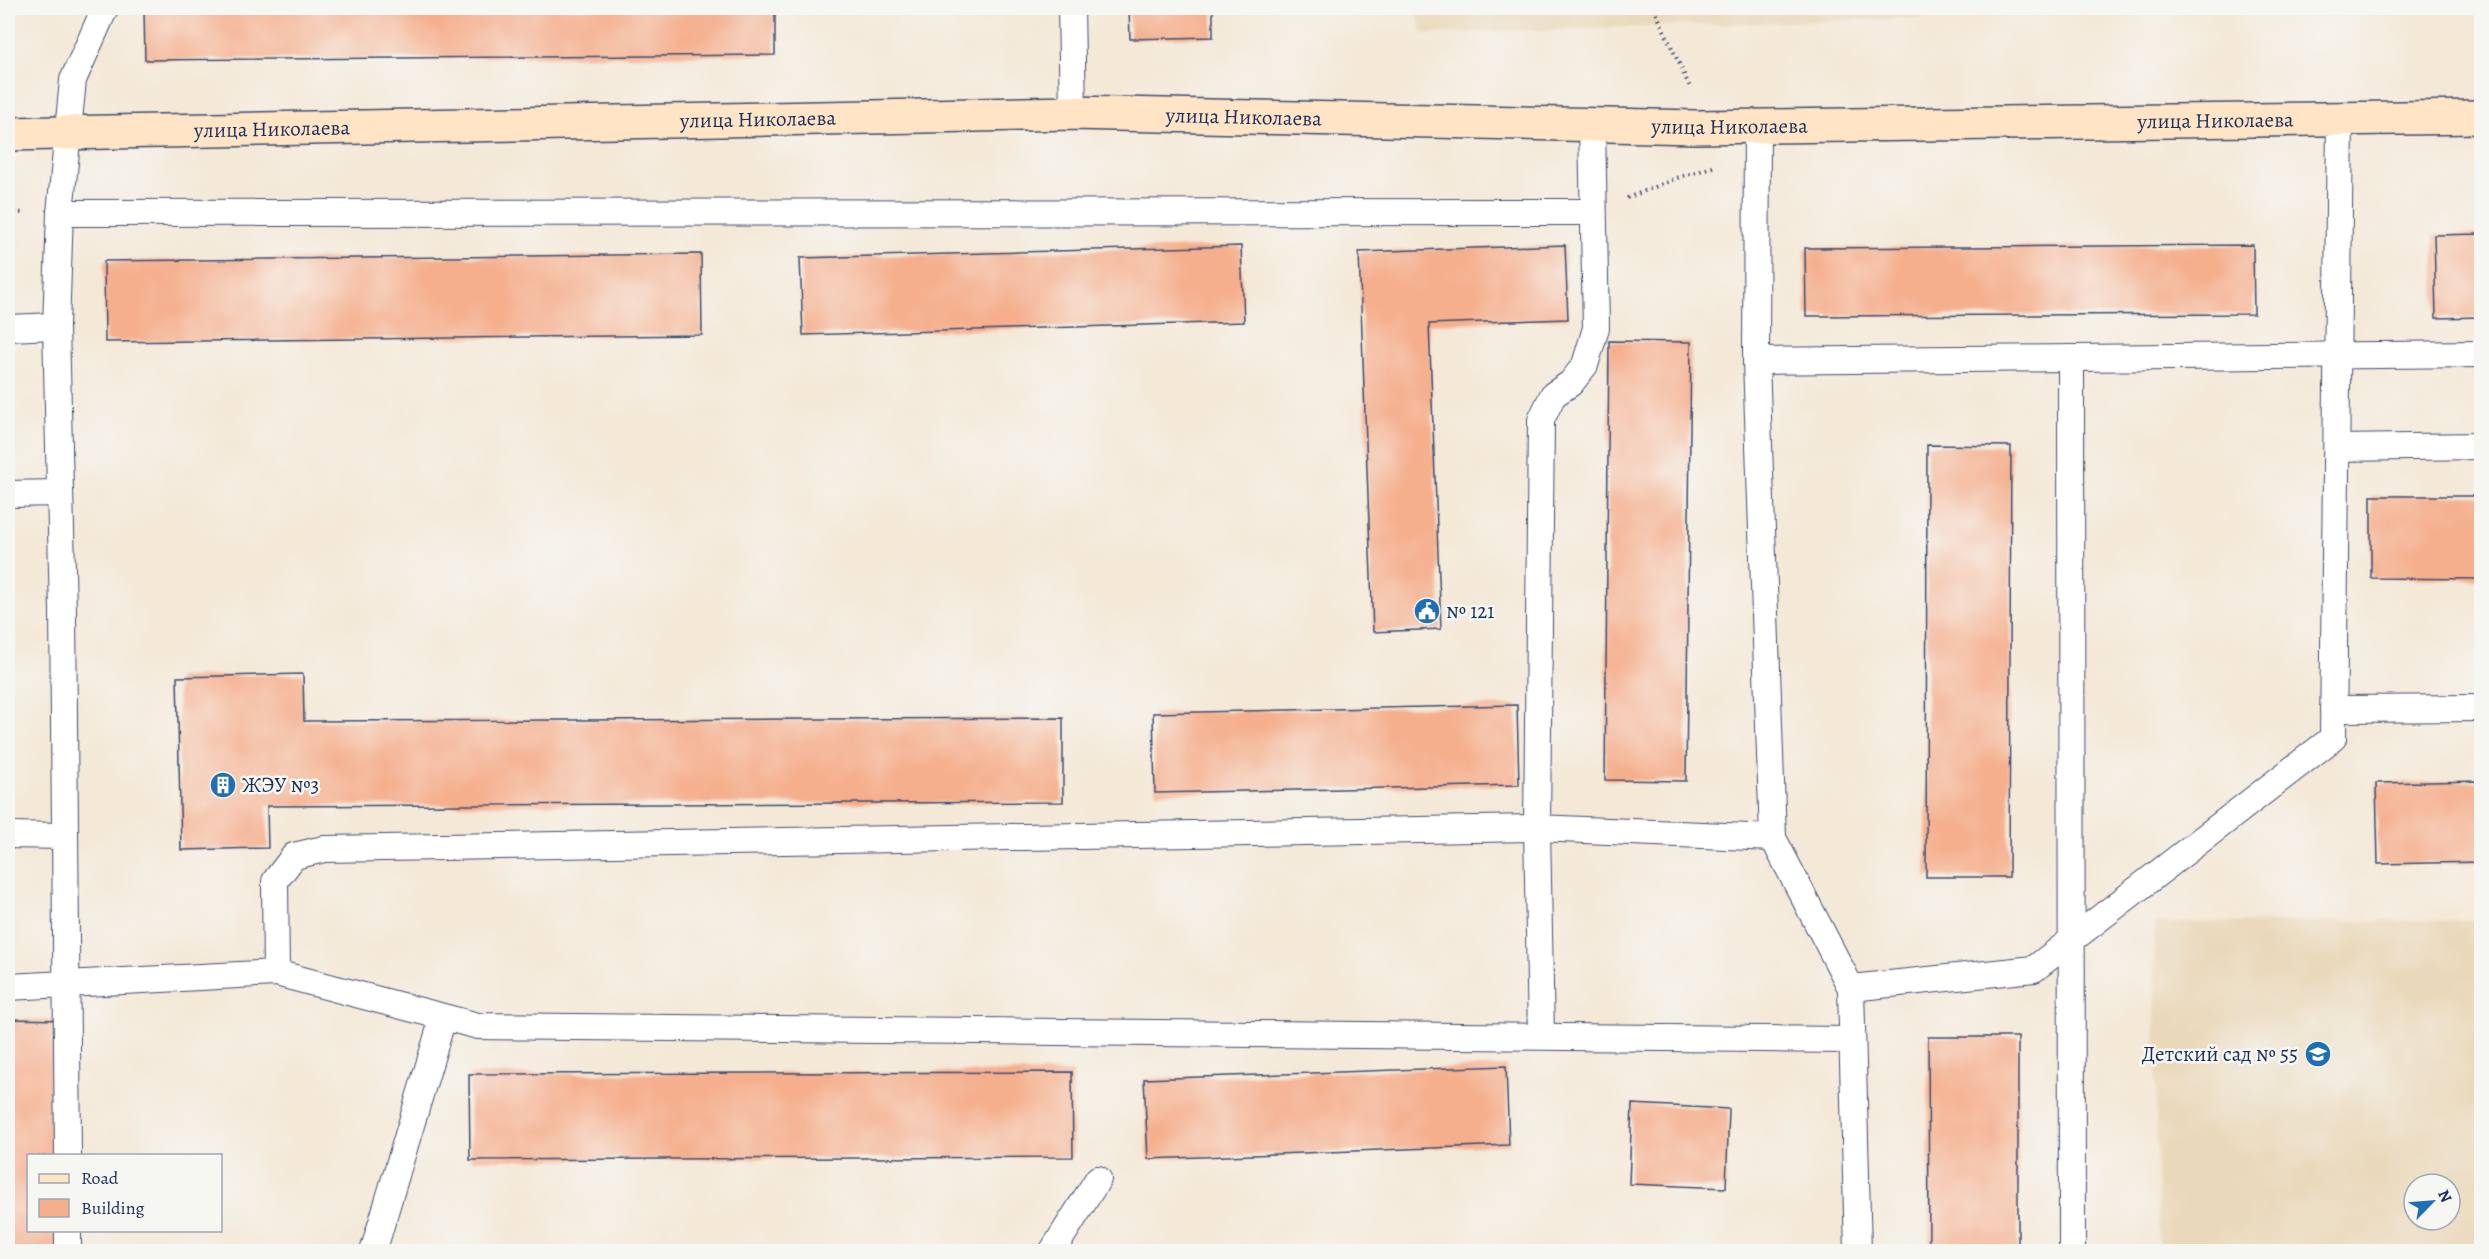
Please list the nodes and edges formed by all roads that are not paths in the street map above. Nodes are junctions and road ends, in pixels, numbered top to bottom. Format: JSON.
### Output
{"nodes":[{"id":1,"x":105,"y":8,"type":"edge"},
{"id":2,"x":1071,"y":8,"type":"edge"},
{"id":3,"x":1073,"y":113,"type":"junction"},
{"id":4,"x":2481,"y":117,"type":"edge"},
{"id":5,"x":2340,"y":119,"type":"junction"},
{"id":6,"x":1757,"y":125,"type":"junction"},
{"id":7,"x":1592,"y":126,"type":"junction"},
{"id":8,"x":66,"y":132,"type":"junction"},
{"id":9,"x":8,"y":134,"type":"edge"},
{"id":10,"x":1593,"y":212,"type":"junction"},
{"id":11,"x":60,"y":213,"type":"junction"},
{"id":12,"x":56,"y":326,"type":"junction"},
{"id":13,"x":8,"y":328,"type":"edge"},
{"id":14,"x":2481,"y":354,"type":"edge"},
{"id":15,"x":2338,"y":356,"type":"junction"},
{"id":16,"x":2071,"y":358,"type":"junction"},
{"id":17,"x":1756,"y":361,"type":"junction"},
{"id":18,"x":2481,"y":446,"type":"edge"},
{"id":19,"x":2337,"y":448,"type":"junction"},
{"id":20,"x":58,"y":493,"type":"junction"},
{"id":21,"x":8,"y":494,"type":"edge"},
{"id":22,"x":2481,"y":708,"type":"edge"},
{"id":23,"x":2333,"y":709,"type":"junction"},
{"id":24,"x":1537,"y":828,"type":"junction"},
{"id":25,"x":8,"y":835,"type":"edge"},
{"id":26,"x":63,"y":836,"type":"junction"},
{"id":27,"x":1773,"y":838,"type":"junction"},
{"id":28,"x":2071,"y":940,"type":"junction"},
{"id":29,"x":276,"y":973,"type":"junction"},
{"id":30,"x":67,"y":983,"type":"junction"},
{"id":31,"x":8,"y":987,"type":"edge"},
{"id":32,"x":1851,"y":988,"type":"junction"},
{"id":33,"x":443,"y":1018,"type":"junction"},
{"id":34,"x":1541,"y":1036,"type":"junction"},
{"id":35,"x":1851,"y":1040,"type":"junction"},
{"id":36,"x":68,"y":1154,"type":"edge"},
{"id":37,"x":1098,"y":1179,"type":"dead end"},
{"id":38,"x":68,"y":1232,"type":"edge"},
{"id":39,"x":68,"y":1251,"type":"edge"},
{"id":40,"x":373,"y":1251,"type":"edge"},
{"id":41,"x":1052,"y":1251,"type":"edge"},
{"id":42,"x":1858,"y":1251,"type":"edge"},
{"id":43,"x":2072,"y":1251,"type":"edge"}],
"edges":[{"from":1,"to":8,"type":"lane"},
{"from":2,"to":3,"type":"lane"},
{"from":3,"to":7,"type":"main road","name":"улица Николаева"},
{"from":3,"to":8,"type":"main road","name":"улица Николаева"},
{"from":4,"to":5,"type":"main road","name":"улица Николаева"},
{"from":5,"to":6,"type":"main road","name":"улица Николаева"},
{"from":5,"to":15,"type":"lane"},
{"from":6,"to":7,"type":"main road","name":"улица Николаева"},
{"from":6,"to":17,"type":"lane"},
{"from":7,"to":10,"type":"lane"},
{"from":8,"to":9,"type":"main road","name":"улица Николаева"},
{"from":8,"to":11,"type":"lane"},
{"from":10,"to":11,"type":"lane"},
{"from":10,"to":24,"type":"lane"},
{"from":11,"to":12,"type":"lane"},
{"from":12,"to":13,"type":"lane"},
{"from":12,"to":20,"type":"lane"},
{"from":14,"to":15,"type":"lane"},
{"from":15,"to":16,"type":"lane"},
{"from":15,"to":19,"type":"lane"},
{"from":16,"to":17,"type":"lane"},
{"from":16,"to":28,"type":"lane"},
{"from":17,"to":27,"type":"lane"},
{"from":18,"to":19,"type":"lane"},
{"from":19,"to":23,"type":"lane"},
{"from":20,"to":21,"type":"lane"},
{"from":20,"to":26,"type":"lane"},
{"from":22,"to":23,"type":"lane"},
{"from":23,"to":28,"type":"lane"},
{"from":24,"to":27,"type":"lane"},
{"from":24,"to":29,"type":"lane"},
{"from":24,"to":34,"type":"lane"},
{"from":25,"to":26,"type":"lane"},
{"from":26,"to":30,"type":"lane"},
{"from":27,"to":32,"type":"lane"},
{"from":28,"to":32,"type":"lane"},
{"from":28,"to":43,"type":"lane"},
{"from":29,"to":30,"type":"lane"},
{"from":29,"to":33,"type":"lane"},
{"from":30,"to":31,"type":"lane"},
{"from":30,"to":36,"type":"lane"},
{"from":32,"to":35,"type":"lane"},
{"from":33,"to":34,"type":"lane"},
{"from":33,"to":40,"type":"lane"},
{"from":34,"to":35,"type":"lane"},
{"from":35,"to":42,"type":"lane"},
{"from":37,"to":41,"type":"lane"},
{"from":38,"to":39,"type":"lane"}]}
